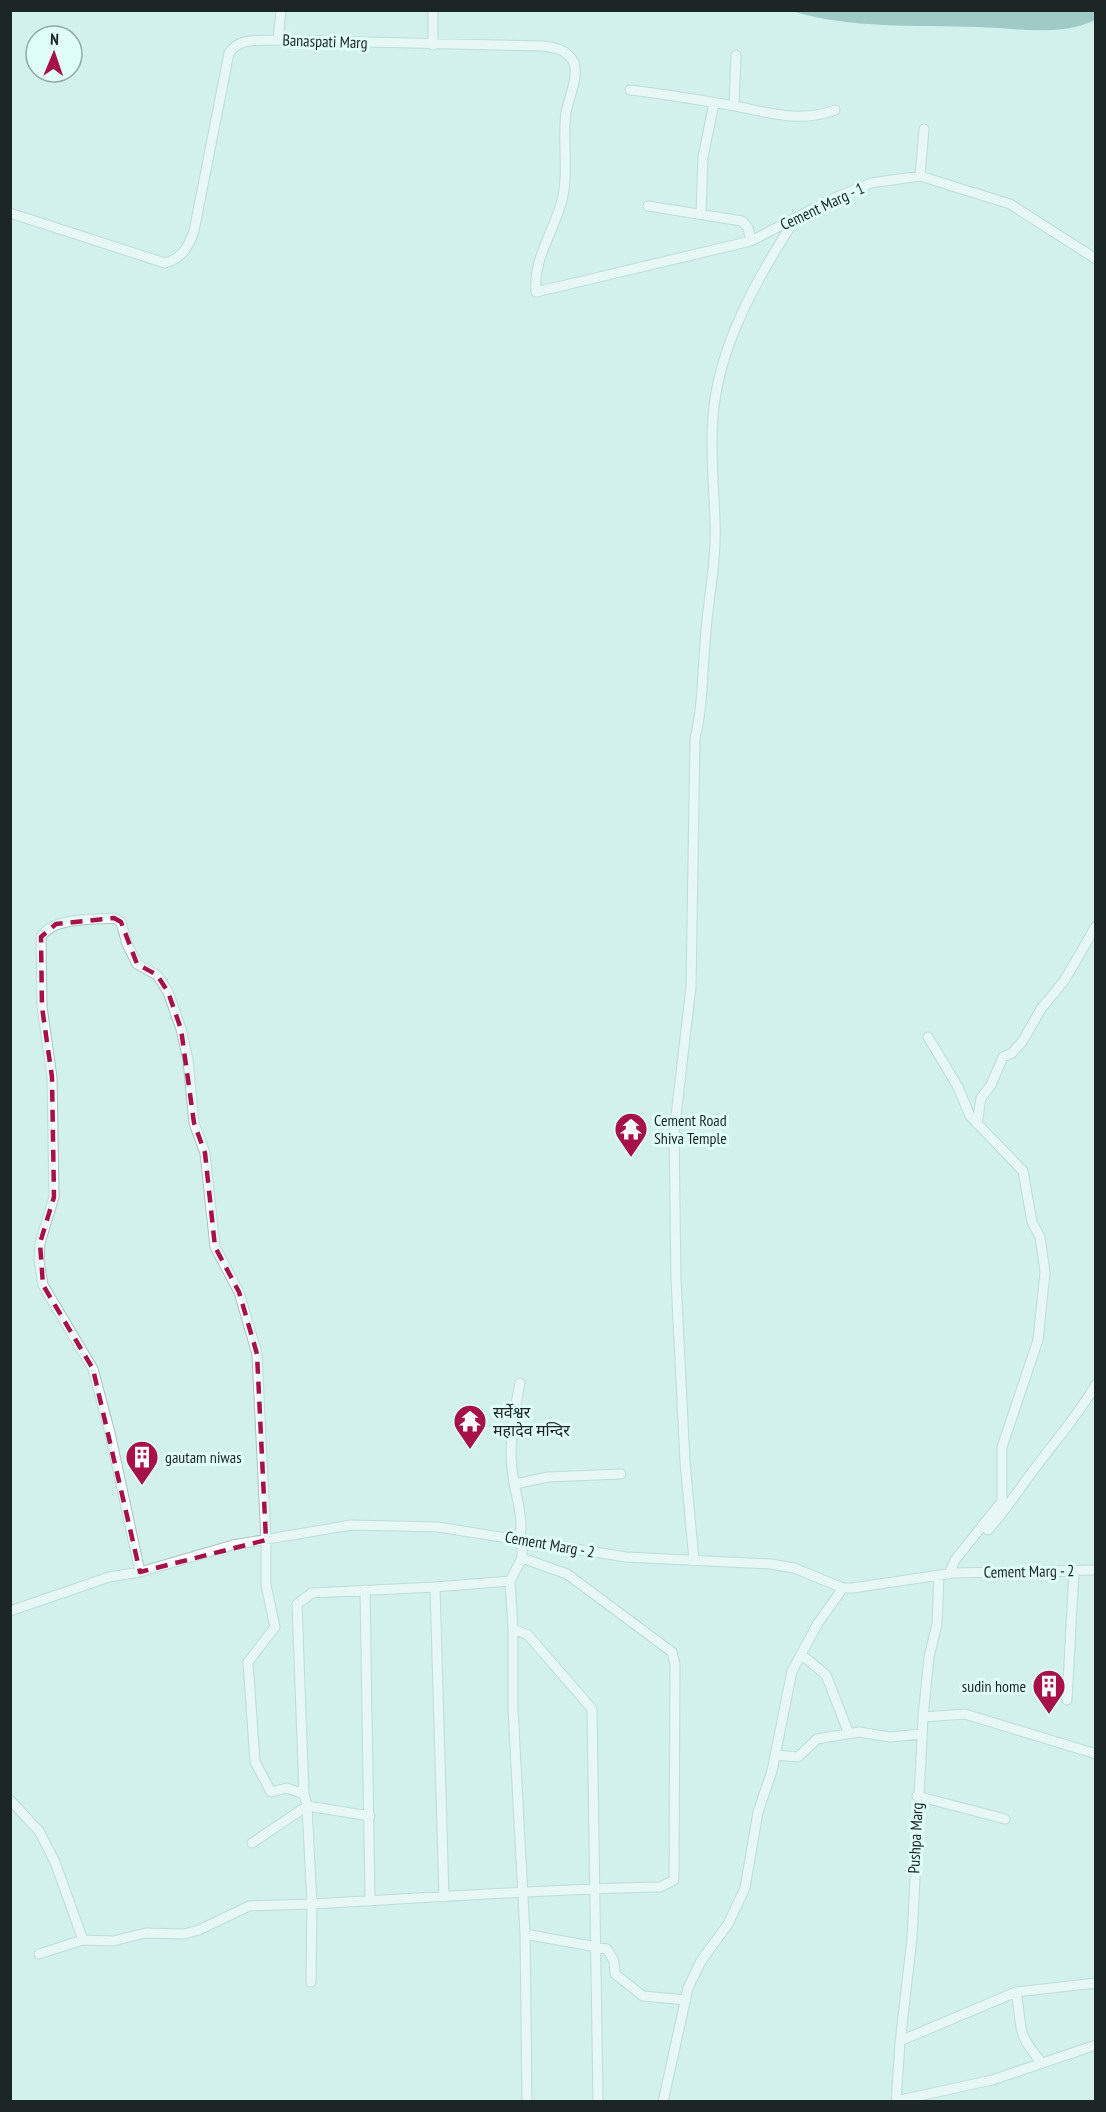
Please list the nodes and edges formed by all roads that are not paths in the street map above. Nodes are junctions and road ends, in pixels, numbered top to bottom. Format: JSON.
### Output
{"nodes":[{"id":1,"x":281,"y":10,"type":"edge"},
{"id":2,"x":432,"y":10,"type":"edge"},
{"id":3,"x":278,"y":40,"type":"junction"},
{"id":4,"x":433,"y":45,"type":"junction"},
{"id":5,"x":736,"y":56,"type":"dead end"},
{"id":6,"x":630,"y":90,"type":"dead end"},
{"id":7,"x":714,"y":103,"type":"junction"},
{"id":8,"x":734,"y":106,"type":"junction"},
{"id":9,"x":836,"y":110,"type":"dead end"},
{"id":10,"x":924,"y":129,"type":"dead end"},
{"id":11,"x":920,"y":176,"type":"junction"},
{"id":12,"x":648,"y":206,"type":"dead end"},
{"id":13,"x":10,"y":213,"type":"edge"},
{"id":14,"x":700,"y":214,"type":"junction"},
{"id":15,"x":796,"y":217,"type":"junction"},
{"id":16,"x":751,"y":241,"type":"junction"},
{"id":17,"x":1095,"y":259,"type":"edge"},
{"id":18,"x":536,"y":292,"type":"joint"},
{"id":19,"x":1095,"y":926,"type":"edge"},
{"id":20,"x":928,"y":1037,"type":"dead end"},
{"id":21,"x":977,"y":1124,"type":"junction"},
{"id":22,"x":520,"y":1383,"type":"dead end"},
{"id":23,"x":1095,"y":1384,"type":"edge"},
{"id":24,"x":621,"y":1474,"type":"dead end"},
{"id":25,"x":515,"y":1484,"type":"junction"},
{"id":26,"x":521,"y":1539,"type":"junction"},
{"id":27,"x":266,"y":1540,"type":"junction"},
{"id":28,"x":971,"y":1541,"type":"junction"},
{"id":29,"x":522,"y":1558,"type":"junction"},
{"id":30,"x":694,"y":1561,"type":"junction"},
{"id":31,"x":1095,"y":1570,"type":"edge"},
{"id":32,"x":1074,"y":1571,"type":"junction"},
{"id":33,"x":140,"y":1572,"type":"junction"},
{"id":34,"x":944,"y":1574,"type":"junction"},
{"id":35,"x":510,"y":1581,"type":"junction"},
{"id":36,"x":435,"y":1587,"type":"junction"},
{"id":37,"x":843,"y":1588,"type":"junction"},
{"id":38,"x":365,"y":1590,"type":"junction"},
{"id":39,"x":10,"y":1611,"type":"edge"},
{"id":40,"x":513,"y":1629,"type":"junction"},
{"id":41,"x":801,"y":1654,"type":"junction"},
{"id":42,"x":1067,"y":1700,"type":"dead end"},
{"id":43,"x":923,"y":1717,"type":"junction"},
{"id":44,"x":849,"y":1734,"type":"junction"},
{"id":45,"x":922,"y":1734,"type":"junction"},
{"id":46,"x":1095,"y":1754,"type":"edge"},
{"id":47,"x":776,"y":1755,"type":"junction"},
{"id":48,"x":304,"y":1794,"type":"junction"},
{"id":49,"x":917,"y":1796,"type":"junction"},
{"id":50,"x":10,"y":1800,"type":"edge"},
{"id":51,"x":308,"y":1806,"type":"junction"},
{"id":52,"x":370,"y":1816,"type":"junction"},
{"id":53,"x":1005,"y":1819,"type":"dead end"},
{"id":54,"x":252,"y":1843,"type":"dead end"},
{"id":55,"x":593,"y":1888,"type":"junction"},
{"id":56,"x":522,"y":1892,"type":"junction"},
{"id":57,"x":444,"y":1898,"type":"junction"},
{"id":58,"x":370,"y":1901,"type":"junction"},
{"id":59,"x":312,"y":1904,"type":"junction"},
{"id":60,"x":525,"y":1934,"type":"junction"},
{"id":61,"x":83,"y":1940,"type":"junction"},
{"id":62,"x":596,"y":1947,"type":"junction"},
{"id":63,"x":39,"y":1954,"type":"dead end"},
{"id":64,"x":311,"y":1982,"type":"dead end"},
{"id":65,"x":1095,"y":1983,"type":"edge"},
{"id":66,"x":1016,"y":1992,"type":"junction"},
{"id":67,"x":686,"y":2000,"type":"junction"},
{"id":68,"x":900,"y":2041,"type":"junction"},
{"id":69,"x":1095,"y":2045,"type":"edge"},
{"id":70,"x":1042,"y":2063,"type":"junction"},
{"id":71,"x":896,"y":2101,"type":"edge"},
{"id":72,"x":527,"y":2102,"type":"edge"},
{"id":73,"x":598,"y":2102,"type":"edge"},
{"id":74,"x":663,"y":2102,"type":"edge"}],
"edges":[{"from":1,"to":3,"type":"street"},
{"from":2,"to":4,"type":"street"},
{"from":3,"to":4,"type":"street","name":"Banaspati Marg"},
{"from":3,"to":13,"type":"street","name":"Banaspati Marg"},
{"from":4,"to":18,"type":"street","name":"Banaspati Marg"},
{"from":5,"to":8,"type":"street"},
{"from":6,"to":7,"type":"street"},
{"from":7,"to":8,"type":"street"},
{"from":7,"to":14,"type":"street"},
{"from":8,"to":9,"type":"street"},
{"from":10,"to":11,"type":"street"},
{"from":11,"to":15,"type":"street","name":"Cement Marg - 1"},
{"from":11,"to":17,"type":"street","name":"Cement Marg - 1"},
{"from":12,"to":14,"type":"street"},
{"from":14,"to":16,"type":"street"},
{"from":15,"to":16,"type":"street","name":"Cement Marg - 1"},
{"from":15,"to":30,"type":"street"},
{"from":16,"to":18,"type":"street","name":"Cement Marg - 1"},
{"from":19,"to":21,"type":"street"},
{"from":20,"to":21,"type":"street"},
{"from":21,"to":28,"type":"street"},
{"from":22,"to":25,"type":"street"},
{"from":23,"to":28,"type":"street"},
{"from":24,"to":25,"type":"street"},
{"from":25,"to":26,"type":"street"},
{"from":26,"to":27,"type":"street","name":"Cement Marg - 2"},
{"from":26,"to":29,"type":"street"},
{"from":26,"to":30,"type":"street","name":"Cement Marg - 2"},
{"from":27,"to":33,"type":"street","name":"Cement Marg - 2"},
{"from":27,"to":33,"type":"street"},
{"from":27,"to":48,"type":"street"},
{"from":28,"to":34,"type":"street"},
{"from":29,"to":35,"type":"street"},
{"from":29,"to":55,"type":"street"},
{"from":30,"to":37,"type":"street","name":"Cement Marg - 2"},
{"from":31,"to":32,"type":"street","name":"Cement Marg - 2"},
{"from":32,"to":34,"type":"street","name":"Cement Marg - 2"},
{"from":32,"to":42,"type":"street"},
{"from":33,"to":39,"type":"street","name":"Cement Marg - 2"},
{"from":34,"to":37,"type":"street","name":"Cement Marg - 2"},
{"from":34,"to":43,"type":"street","name":"Pushpa Marg"},
{"from":35,"to":36,"type":"street"},
{"from":35,"to":40,"type":"street"},
{"from":36,"to":38,"type":"street"},
{"from":36,"to":57,"type":"street"},
{"from":37,"to":41,"type":"street"},
{"from":38,"to":48,"type":"street"},
{"from":38,"to":52,"type":"street"},
{"from":40,"to":55,"type":"street"},
{"from":40,"to":56,"type":"street"},
{"from":41,"to":44,"type":"street"},
{"from":41,"to":47,"type":"street"},
{"from":43,"to":45,"type":"street","name":"Pushpa Marg"},
{"from":43,"to":46,"type":"street"},
{"from":44,"to":45,"type":"street"},
{"from":44,"to":47,"type":"street"},
{"from":45,"to":49,"type":"street","name":"Pushpa Marg"},
{"from":47,"to":67,"type":"street"},
{"from":48,"to":51,"type":"street"},
{"from":49,"to":53,"type":"street"},
{"from":49,"to":68,"type":"street","name":"Pushpa Marg"},
{"from":50,"to":61,"type":"street"},
{"from":51,"to":52,"type":"street"},
{"from":51,"to":54,"type":"street"},
{"from":51,"to":59,"type":"street"},
{"from":52,"to":58,"type":"street"},
{"from":55,"to":56,"type":"street"},
{"from":55,"to":62,"type":"street"},
{"from":56,"to":57,"type":"street"},
{"from":56,"to":60,"type":"street"},
{"from":57,"to":58,"type":"street"},
{"from":58,"to":59,"type":"street"},
{"from":59,"to":61,"type":"street"},
{"from":59,"to":64,"type":"street"},
{"from":60,"to":62,"type":"street"},
{"from":60,"to":72,"type":"street"},
{"from":61,"to":63,"type":"street"},
{"from":62,"to":67,"type":"street"},
{"from":62,"to":73,"type":"street"},
{"from":65,"to":66,"type":"street"},
{"from":66,"to":68,"type":"street"},
{"from":66,"to":70,"type":"street"},
{"from":67,"to":74,"type":"street"},
{"from":68,"to":71,"type":"street","name":"Pushpa Marg"},
{"from":69,"to":70,"type":"street"},
{"from":70,"to":71,"type":"street"}]}
